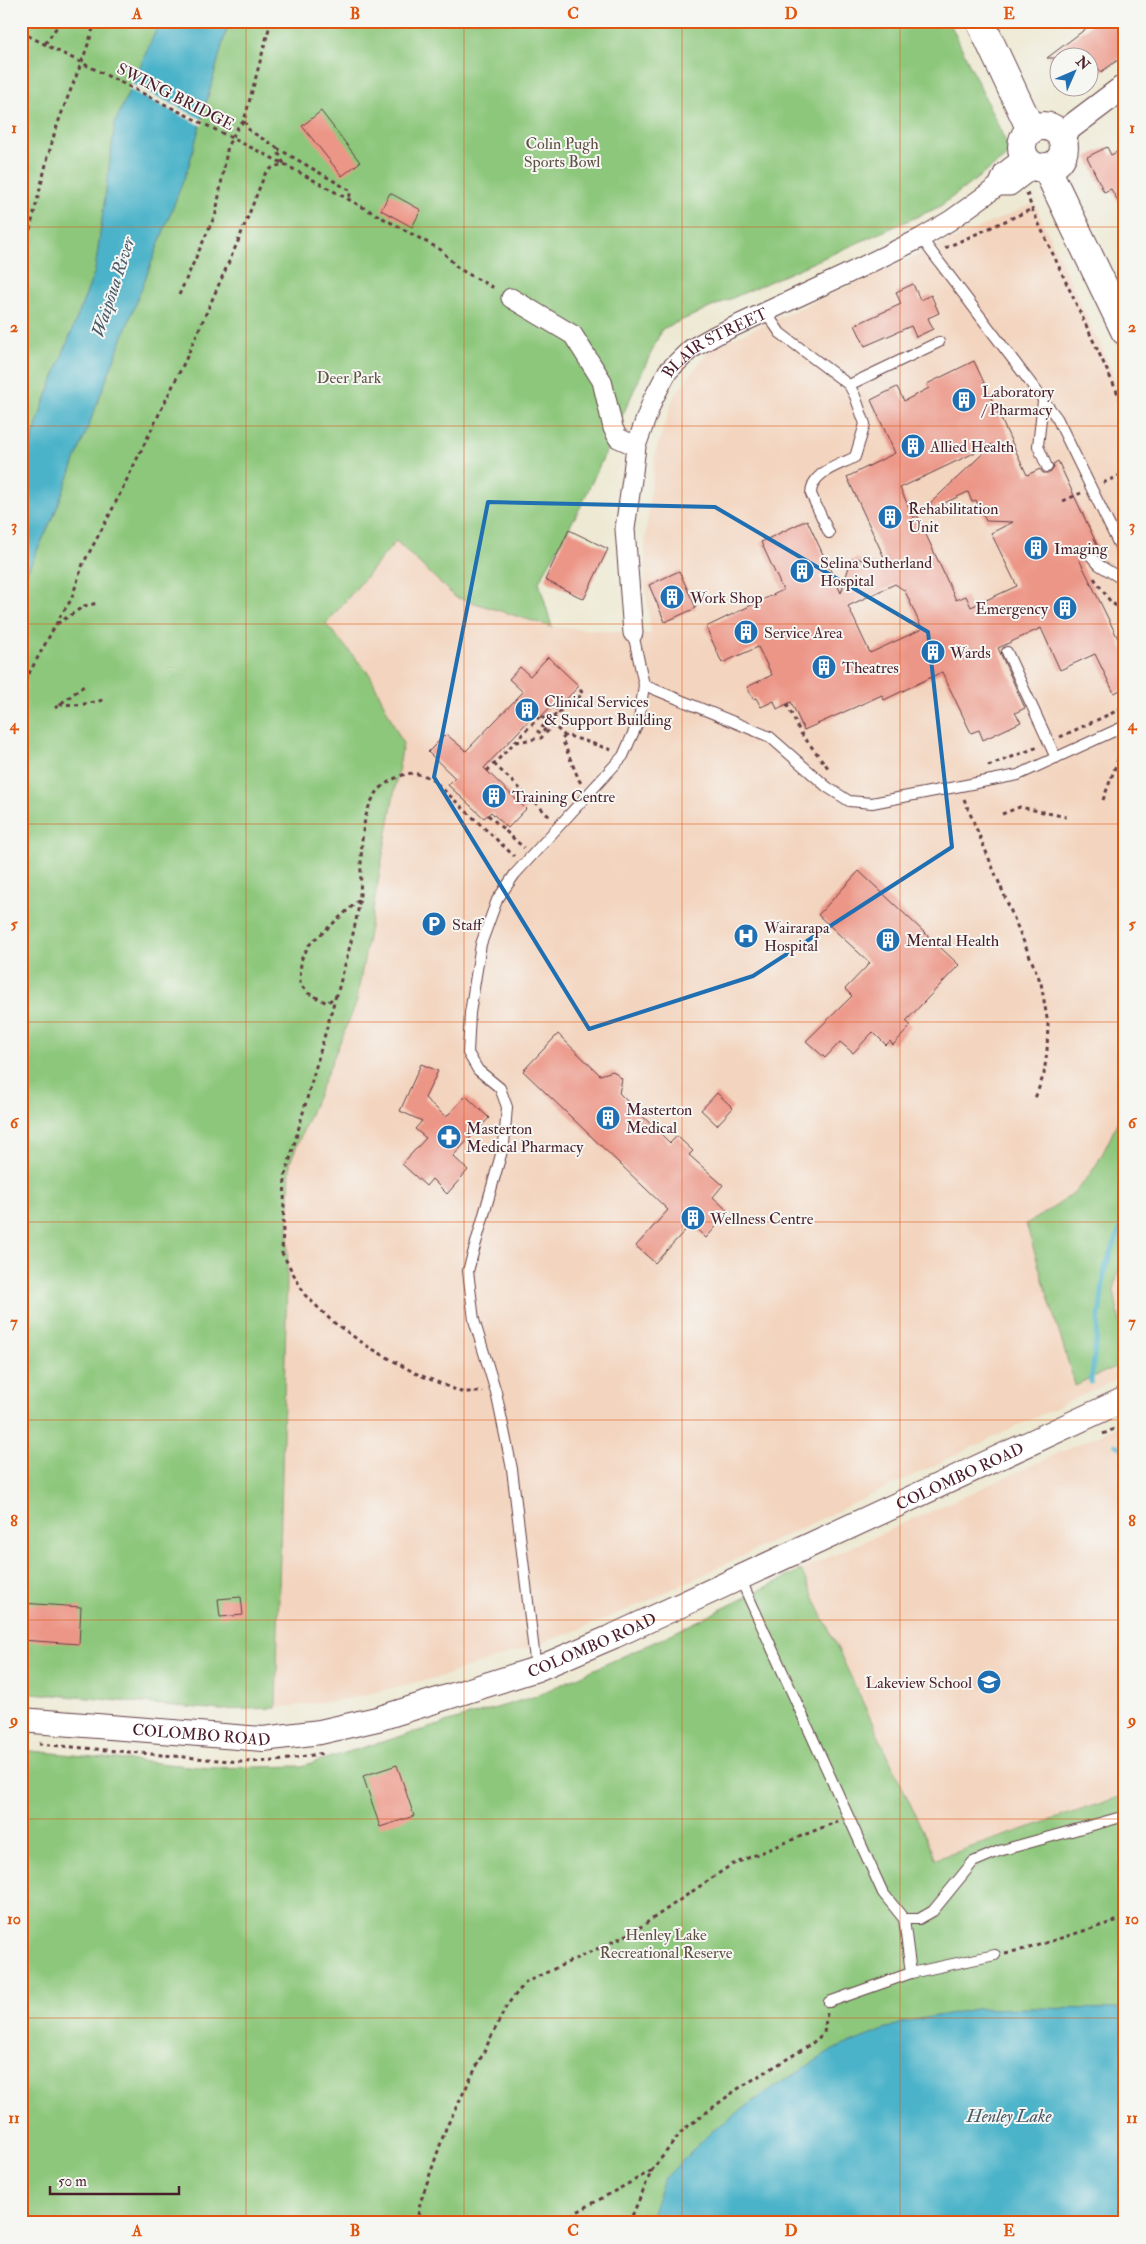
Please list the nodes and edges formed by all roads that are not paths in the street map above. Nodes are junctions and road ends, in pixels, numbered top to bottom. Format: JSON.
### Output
{"nodes":[{"id":1,"x":980,"y":21,"type":"edge"},
{"id":2,"x":1125,"y":86,"type":"edge"},
{"id":3,"x":1060,"y":135,"type":"joint"},
{"id":4,"x":1033,"y":161,"type":"junction"},
{"id":5,"x":921,"y":238,"type":"junction"},
{"id":6,"x":511,"y":298,"type":"road end"},
{"id":7,"x":765,"y":311,"type":"junction"},
{"id":8,"x":1125,"y":331,"type":"edge"},
{"id":9,"x":938,"y":342,"type":"dead end"},
{"id":10,"x":849,"y":386,"type":"junction"},
{"id":11,"x":1043,"y":401,"type":"junction"},
{"id":12,"x":636,"y":446,"type":"junction"},
{"id":13,"x":1047,"y":467,"type":"dead end"},
{"id":14,"x":829,"y":533,"type":"dead end"},
{"id":15,"x":1088,"y":554,"type":"dead end"},
{"id":16,"x":1125,"y":557,"type":"edge"},
{"id":17,"x":1125,"y":581,"type":"edge"},
{"id":18,"x":633,"y":633,"type":"joint"},
{"id":19,"x":1007,"y":652,"type":"dead end"},
{"id":20,"x":644,"y":685,"type":"junction"},
{"id":21,"x":1125,"y":726,"type":"edge"},
{"id":22,"x":1056,"y":758,"type":"junction"},
{"id":23,"x":1125,"y":1399,"type":"edge"},
{"id":24,"x":740,"y":1577,"type":"junction"},
{"id":25,"x":536,"y":1670,"type":"junction"},
{"id":26,"x":21,"y":1720,"type":"edge"},
{"id":27,"x":1125,"y":1816,"type":"edge"},
{"id":28,"x":904,"y":1919,"type":"junction"},
{"id":29,"x":995,"y":1955,"type":"road end"},
{"id":30,"x":912,"y":1973,"type":"junction"},
{"id":31,"x":829,"y":2002,"type":"road end"}],
"edges":[{"from":1,"to":4,"type":"main road"},
{"from":2,"to":3,"type":"street"},
{"from":3,"to":4,"type":"main road"},
{"from":4,"to":5,"type":"street","name":"BLAIR STREET"},
{"from":4,"to":8,"type":"main road"},
{"from":5,"to":7,"type":"street","name":"BLAIR STREET"},
{"from":5,"to":11,"type":"lane"},
{"from":6,"to":12,"type":"street"},
{"from":7,"to":10,"type":"lane"},
{"from":7,"to":12,"type":"street","name":"BLAIR STREET"},
{"from":9,"to":10,"type":"lane"},
{"from":10,"to":14,"type":"lane"},
{"from":11,"to":13,"type":"lane"},
{"from":11,"to":16,"type":"lane"},
{"from":12,"to":18,"type":"street","name":"BLAIR STREET"},
{"from":15,"to":17,"type":"lane"},
{"from":18,"to":20,"type":"lane"},
{"from":19,"to":22,"type":"lane"},
{"from":20,"to":22,"type":"lane"},
{"from":20,"to":25,"type":"lane"},
{"from":21,"to":22,"type":"lane"},
{"from":23,"to":24,"type":"street","name":"COLOMBO ROAD"},
{"from":24,"to":25,"type":"street","name":"COLOMBO ROAD"},
{"from":24,"to":28,"type":"lane"},
{"from":25,"to":26,"type":"street","name":"COLOMBO ROAD"},
{"from":27,"to":28,"type":"lane"},
{"from":28,"to":30,"type":"lane"},
{"from":29,"to":30,"type":"lane"},
{"from":30,"to":31,"type":"lane"}]}
